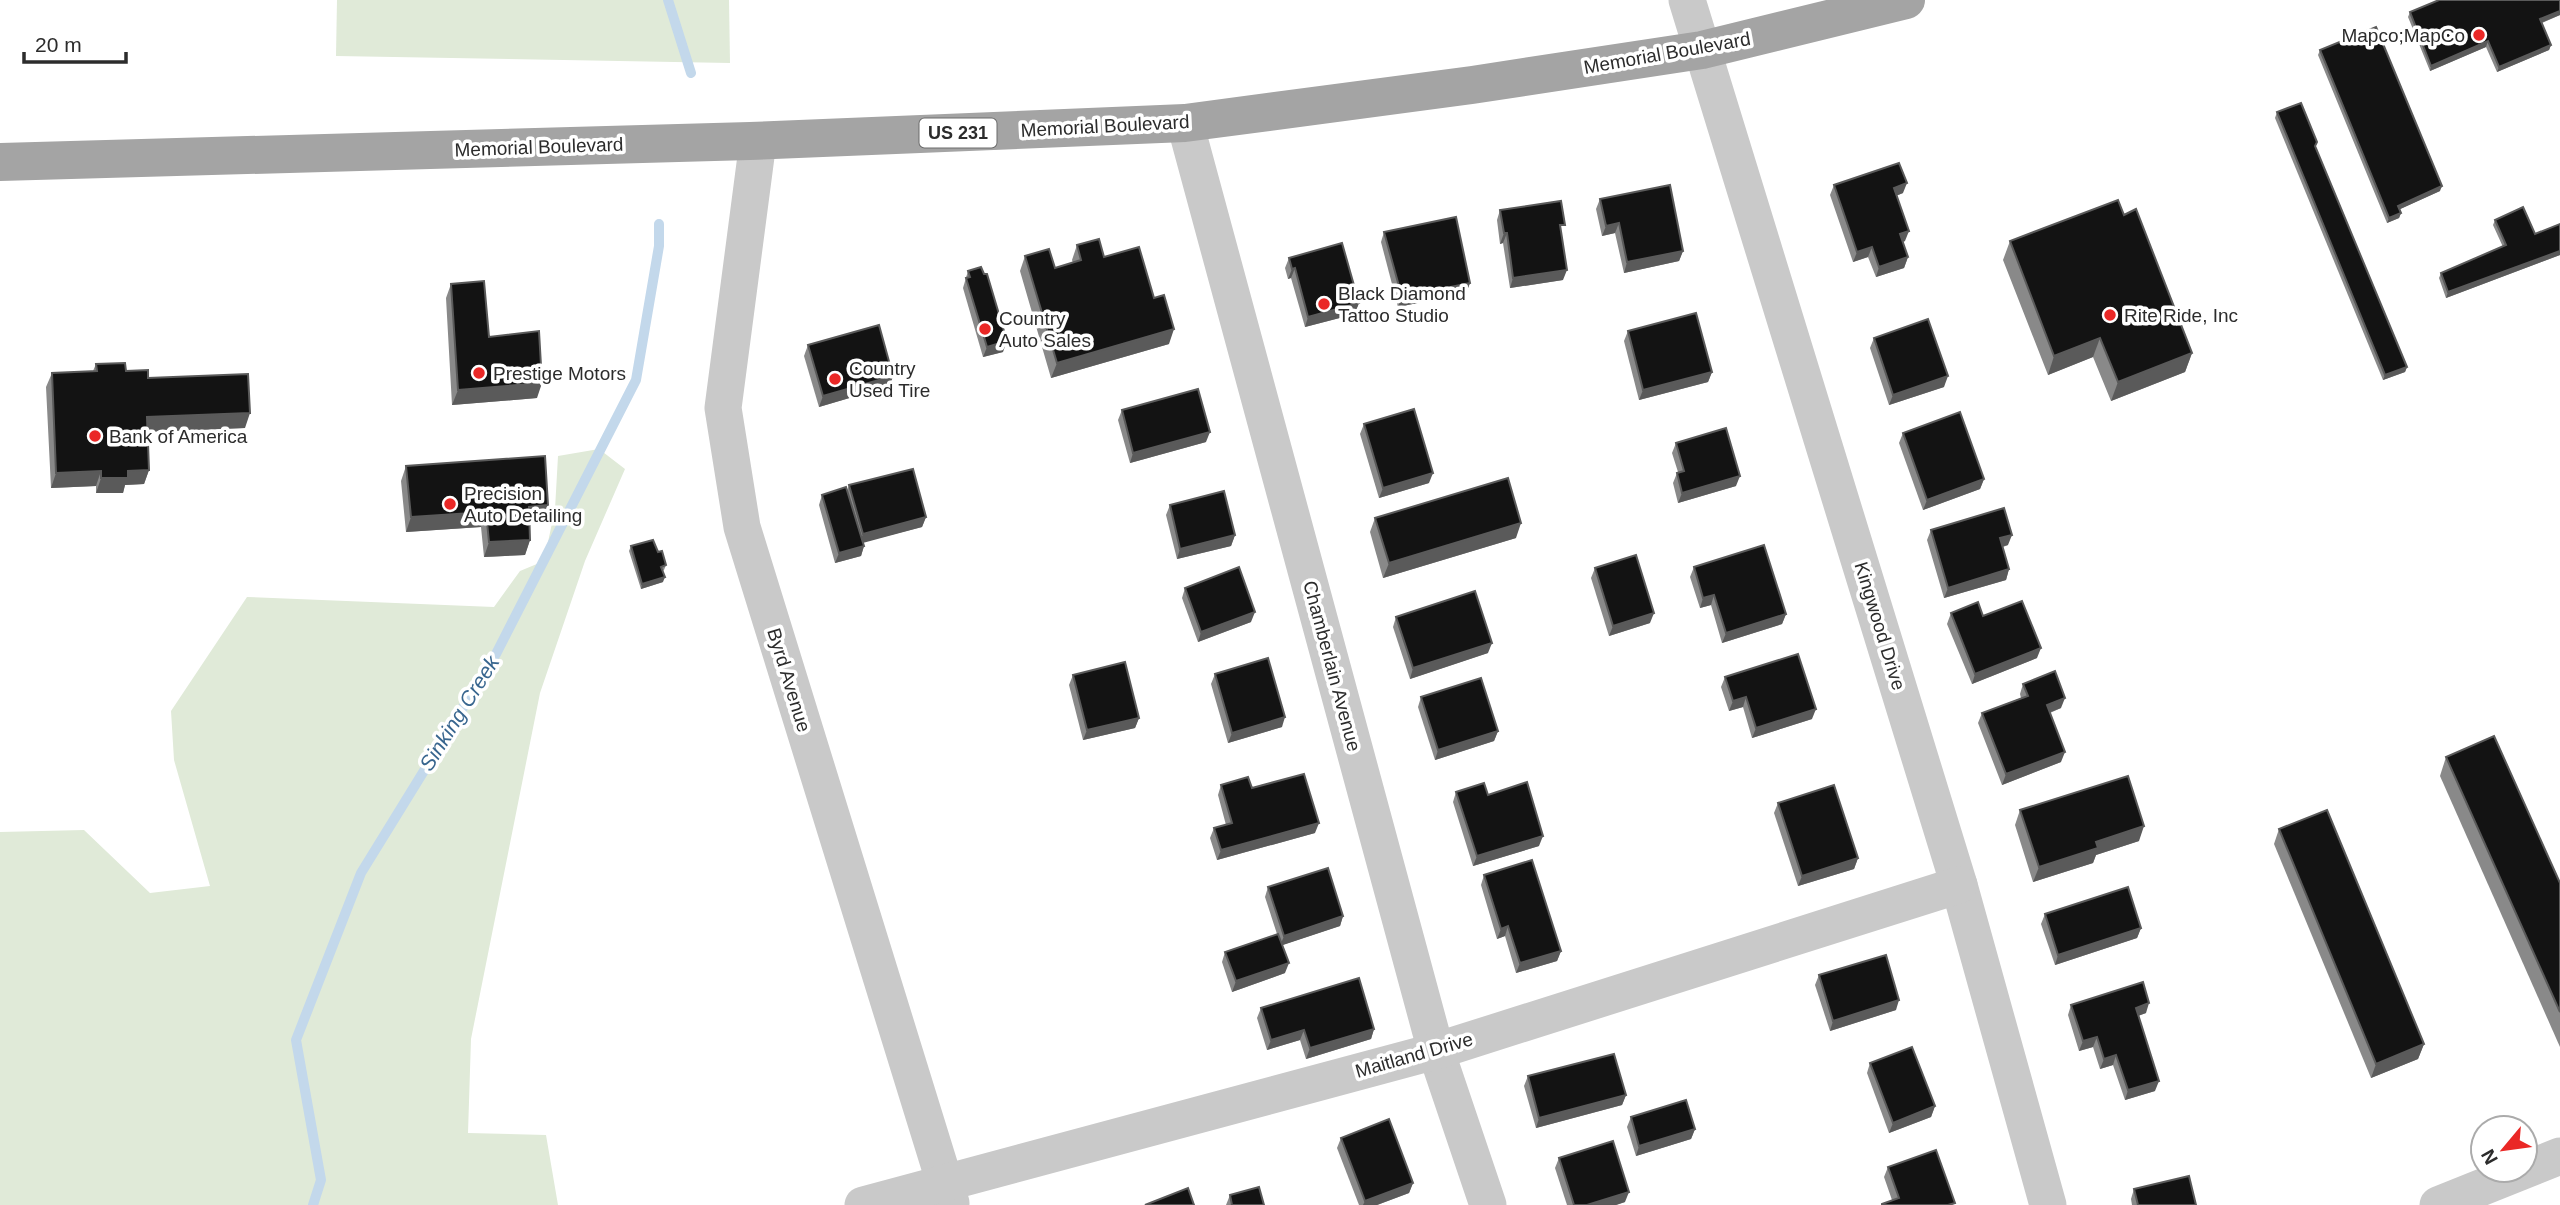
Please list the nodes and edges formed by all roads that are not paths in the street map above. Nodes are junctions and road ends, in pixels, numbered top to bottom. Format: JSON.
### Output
{"nodes":[{"id":1,"x":1687,"y":0,"type":"edge"},
{"id":2,"x":1906,"y":0,"type":"edge"},
{"id":3,"x":1702,"y":50,"type":"junction"},
{"id":4,"x":1185,"y":123,"type":"junction"},
{"id":5,"x":758,"y":141,"type":"junction"},
{"id":6,"x":0,"y":162,"type":"edge"},
{"id":7,"x":1959,"y":885,"type":"junction"},
{"id":8,"x":1436,"y":1051,"type":"junction"},
{"id":9,"x":2560,"y":1156,"type":"edge"},
{"id":10,"x":948,"y":1193,"type":"edge"},
{"id":11,"x":863,"y":1205,"type":"edge"},
{"id":12,"x":1488,"y":1205,"type":"edge"},
{"id":13,"x":2048,"y":1205,"type":"edge"},
{"id":14,"x":2438,"y":1205,"type":"edge"}],
"edges":[{"from":1,"to":3,"type":"street","name":"Kingwood Drive"},
{"from":2,"to":3,"type":"main road","name":"Memorial Boulevard","number":"US 231"},
{"from":3,"to":4,"type":"main road","name":"Memorial Boulevard","number":"US 231"},
{"from":3,"to":7,"type":"street","name":"Kingwood Drive"},
{"from":4,"to":5,"type":"main road","name":"Memorial Boulevard","number":"US 231"},
{"from":4,"to":8,"type":"street","name":"Chamberlain Avenue"},
{"from":5,"to":6,"type":"main road","name":"Memorial Boulevard","number":"US 231"},
{"from":5,"to":10,"type":"street","name":"Byrd Avenue"},
{"from":7,"to":8,"type":"street","name":"Maitland Drive"},
{"from":7,"to":13,"type":"street","name":"Kingwood Drive"},
{"from":8,"to":10,"type":"street","name":"Maitland Drive"},
{"from":8,"to":12,"type":"street","name":"Chamberlain Avenue"},
{"from":9,"to":14,"type":"street"},
{"from":10,"to":11,"type":"street","name":"Maitland Drive"}]}
